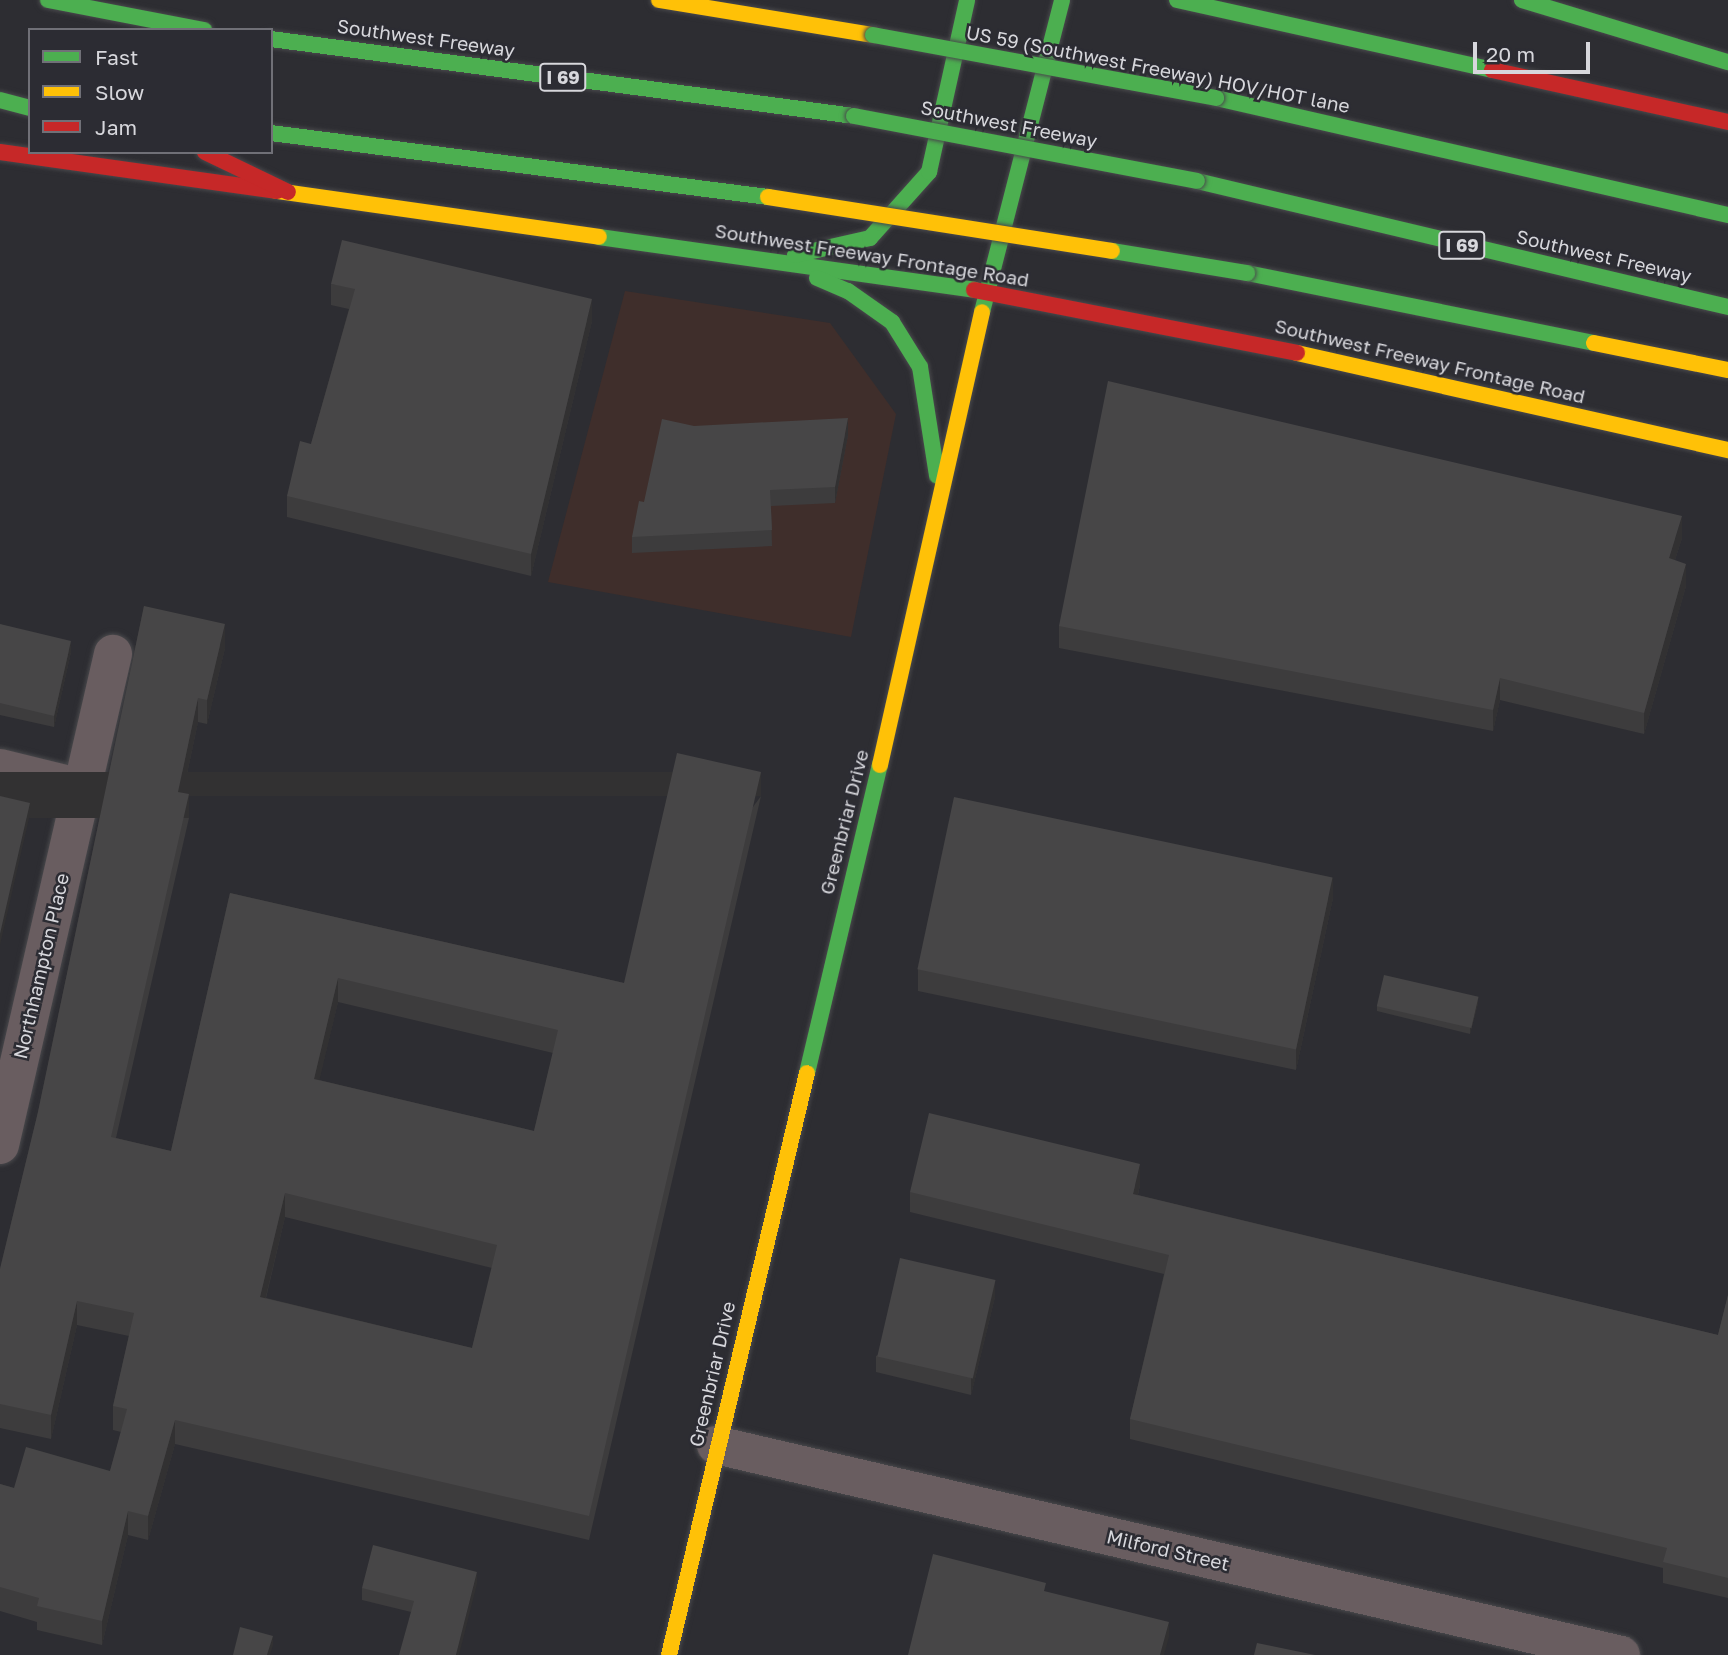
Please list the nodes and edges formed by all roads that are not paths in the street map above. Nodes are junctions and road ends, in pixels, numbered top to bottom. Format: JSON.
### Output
{"nodes":[{"id":1,"x":48,"y":0,"type":"edge"},
{"id":2,"x":659,"y":0,"type":"edge"},
{"id":3,"x":967,"y":0,"type":"edge"},
{"id":4,"x":1062,"y":0,"type":"edge"},
{"id":5,"x":1177,"y":0,"type":"edge"},
{"id":6,"x":1522,"y":0,"type":"edge"},
{"id":7,"x":194,"y":28,"type":"edge"},
{"id":8,"x":273,"y":39,"type":"edge"},
{"id":9,"x":1728,"y":62,"type":"edge"},
{"id":10,"x":0,"y":95,"type":"edge"},
{"id":11,"x":28,"y":99,"type":"edge"},
{"id":12,"x":0,"y":100,"type":"edge"},
{"id":13,"x":28,"y":107,"type":"edge"},
{"id":14,"x":1728,"y":122,"type":"edge"},
{"id":15,"x":273,"y":133,"type":"edge"},
{"id":16,"x":0,"y":152,"type":"edge"},
{"id":17,"x":209,"y":154,"type":"edge"},
{"id":18,"x":288,"y":192,"type":"junction"},
{"id":19,"x":1728,"y":215,"type":"edge"},
{"id":20,"x":773,"y":260,"type":"junction"},
{"id":21,"x":986,"y":292,"type":"junction"},
{"id":22,"x":1728,"y":307,"type":"edge"},
{"id":23,"x":1728,"y":370,"type":"edge"},
{"id":24,"x":1728,"y":450,"type":"edge"},
{"id":25,"x":940,"y":498,"type":"junction"},
{"id":26,"x":113,"y":654,"type":"dead end"},
{"id":27,"x":0,"y":768,"type":"edge"},
{"id":28,"x":82,"y":788,"type":"junction"},
{"id":29,"x":0,"y":1145,"type":"edge"},
{"id":30,"x":716,"y":1445,"type":"junction"},
{"id":31,"x":669,"y":1655,"type":"edge"},
{"id":32,"x":1621,"y":1655,"type":"edge"}],
"edges":[{"from":1,"to":7,"type":"main road"},
{"from":2,"to":19,"type":"main road","name":"US 59 (Southwest Freeway) HOV/HOT lane","bridge":true},
{"from":3,"to":20,"type":"main road"},
{"from":4,"to":21,"type":"main road","name":"Greenbriar Drive"},
{"from":5,"to":14,"type":"main road"},
{"from":6,"to":9,"type":"main road"},
{"from":8,"to":22,"type":"main road","name":"Southwest Freeway","number":"I 69","bridge":true},
{"from":10,"to":11,"type":"main road"},
{"from":12,"to":13,"type":"main road"},
{"from":15,"to":23,"type":"main road","bridge":true},
{"from":16,"to":18,"type":"main road","name":"Southwest Freeway Frontage Road"},
{"from":17,"to":18,"type":"main road"},
{"from":18,"to":20,"type":"main road","name":"Southwest Freeway Frontage Road"},
{"from":20,"to":21,"type":"main road","name":"Southwest Freeway Frontage Road"},
{"from":20,"to":25,"type":"main road"},
{"from":21,"to":24,"type":"main road","name":"Southwest Freeway Frontage Road"},
{"from":21,"to":25,"type":"main road","name":"Greenbriar Drive"},
{"from":25,"to":30,"type":"main road","name":"Greenbriar Drive"},
{"from":26,"to":28,"type":"street","name":"Northhampton Place"},
{"from":27,"to":28,"type":"street"},
{"from":28,"to":29,"type":"street","name":"Northhampton Place"},
{"from":30,"to":31,"type":"main road","name":"Greenbriar Drive"},
{"from":30,"to":32,"type":"street","name":"Milford Street"}]}
